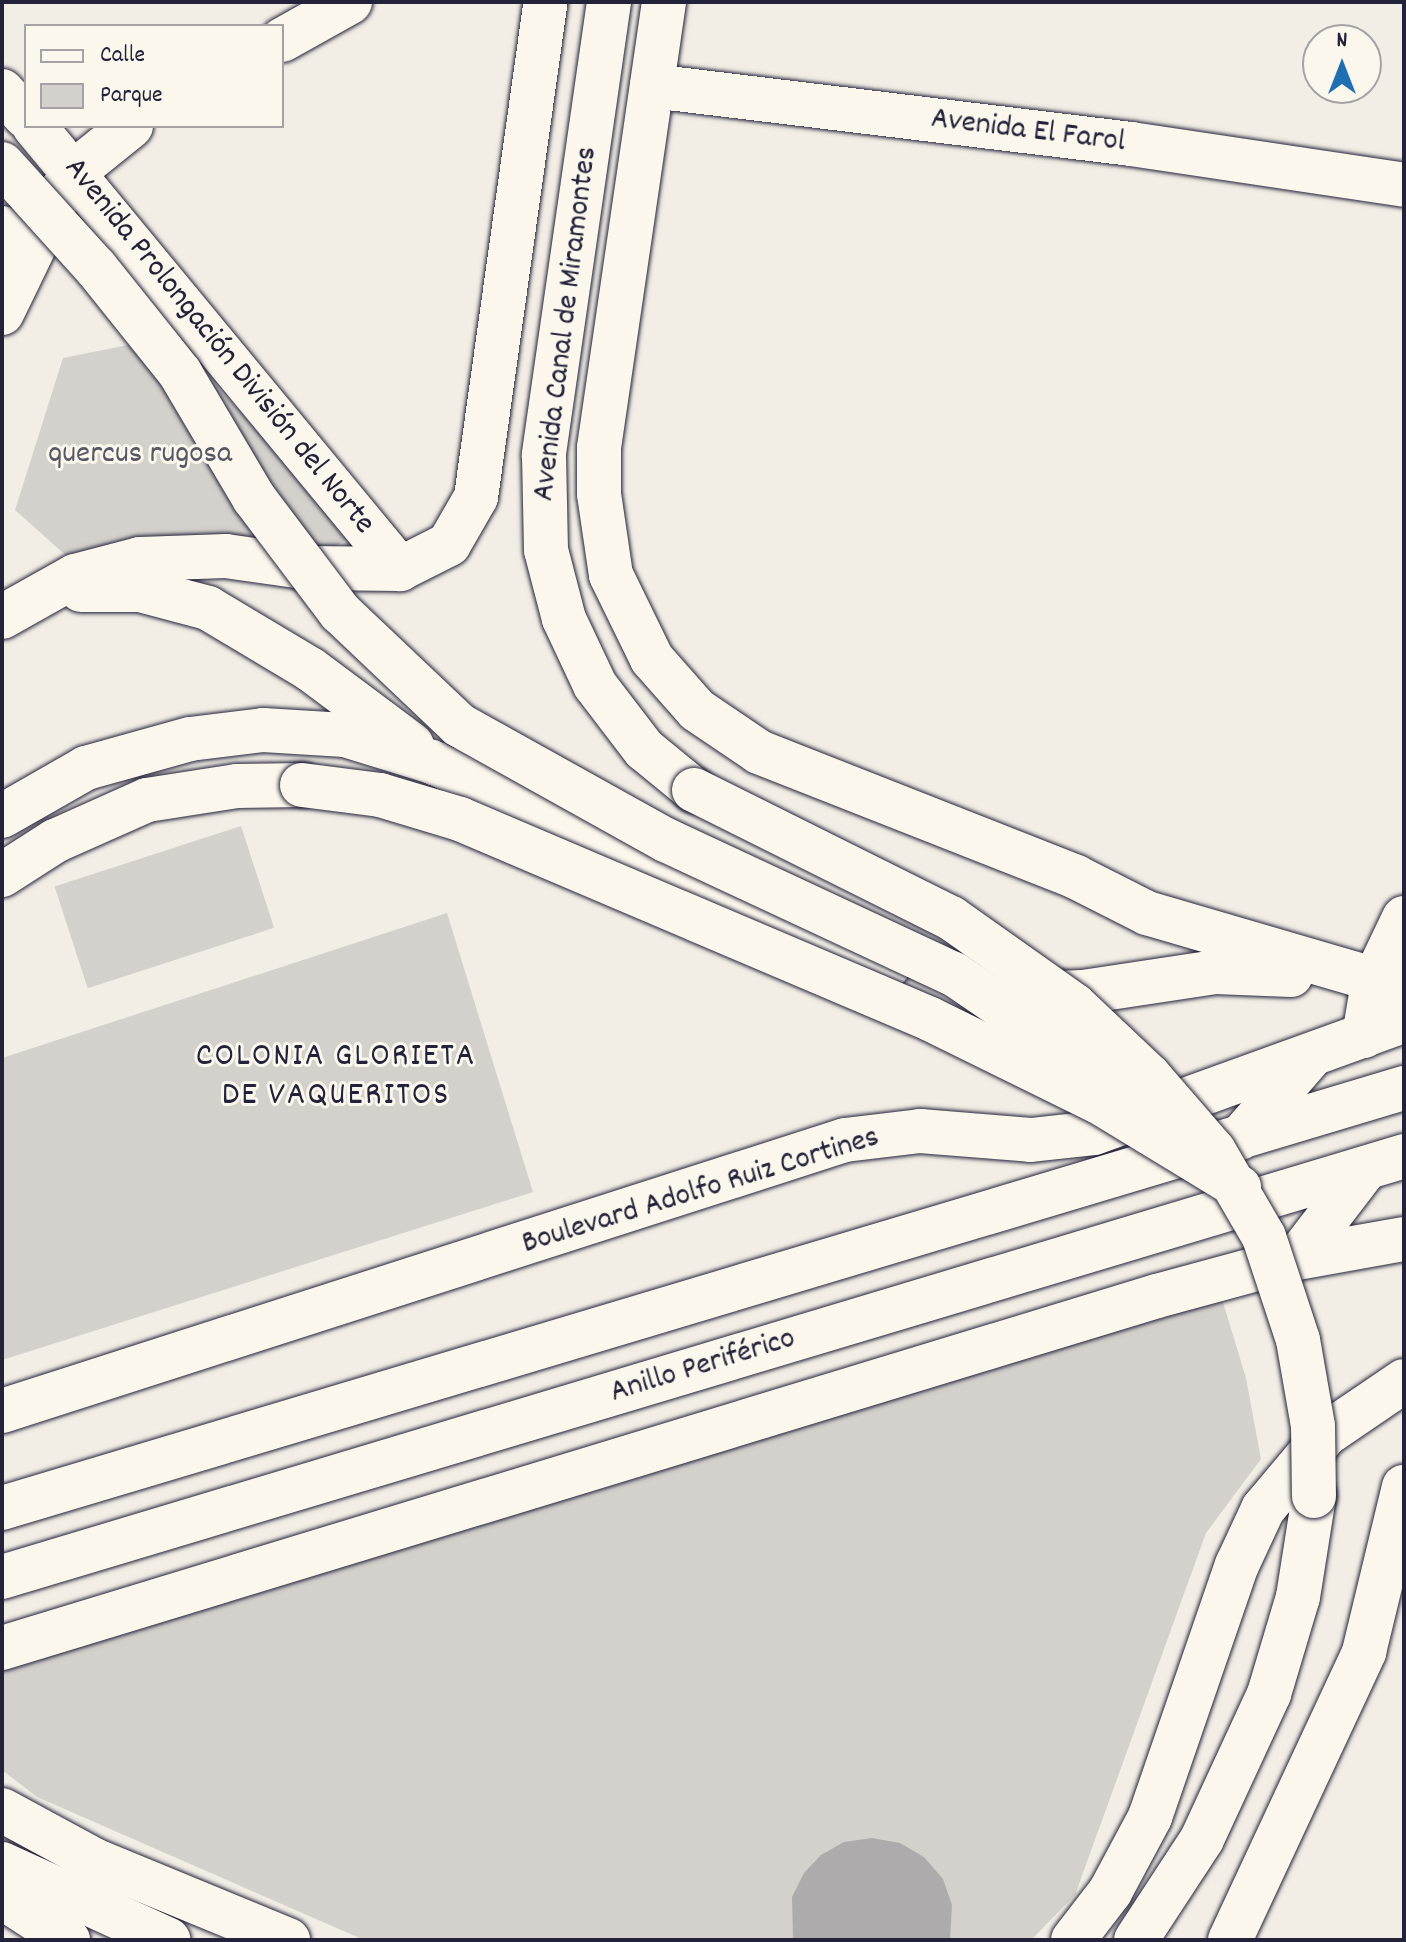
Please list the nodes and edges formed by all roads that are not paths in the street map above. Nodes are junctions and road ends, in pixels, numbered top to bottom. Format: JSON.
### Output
{"nodes":[{"id":1,"x":350,"y":2,"type":"edge"},
{"id":2,"x":546,"y":2,"type":"edge"},
{"id":3,"x":609,"y":2,"type":"edge"},
{"id":4,"x":664,"y":2,"type":"edge"},
{"id":5,"x":284,"y":39,"type":"edge"},
{"id":6,"x":652,"y":86,"type":"junction"},
{"id":7,"x":2,"y":91,"type":"edge"},
{"id":8,"x":24,"y":115,"type":"edge"},
{"id":9,"x":25,"y":128,"type":"edge"},
{"id":10,"x":36,"y":128,"type":"edge"},
{"id":11,"x":129,"y":128,"type":"edge"},
{"id":12,"x":2,"y":164,"type":"edge"},
{"id":13,"x":77,"y":173,"type":"junction"},
{"id":14,"x":1404,"y":185,"type":"edge"},
{"id":15,"x":2,"y":228,"type":"edge"},
{"id":16,"x":10,"y":296,"type":"edge"},
{"id":17,"x":400,"y":569,"type":"junction"},
{"id":18,"x":8,"y":612,"type":"edge"},
{"id":19,"x":432,"y":762,"type":"junction"},
{"id":20,"x":2,"y":816,"type":"edge"},
{"id":21,"x":2,"y":875,"type":"edge"},
{"id":22,"x":1404,"y":918,"type":"edge"},
{"id":23,"x":1388,"y":986,"type":"edge"},
{"id":24,"x":1384,"y":1029,"type":"edge"},
{"id":25,"x":1311,"y":1056,"type":"junction"},
{"id":26,"x":1404,"y":1088,"type":"edge"},
{"id":27,"x":1155,"y":1122,"type":"junction"},
{"id":28,"x":1243,"y":1139,"type":"junction"},
{"id":29,"x":1388,"y":1167,"type":"edge"},
{"id":30,"x":1239,"y":1187,"type":"junction"},
{"id":31,"x":1404,"y":1239,"type":"edge"},
{"id":32,"x":1297,"y":1258,"type":"junction"},
{"id":33,"x":1404,"y":1381,"type":"edge"},
{"id":34,"x":2,"y":1411,"type":"edge"},
{"id":35,"x":1404,"y":1487,"type":"edge"},
{"id":36,"x":2,"y":1508,"type":"edge"},
{"id":37,"x":2,"y":1577,"type":"edge"},
{"id":38,"x":2,"y":1648,"type":"edge"},
{"id":39,"x":1223,"y":1791,"type":"junction"},
{"id":40,"x":2,"y":1810,"type":"edge"},
{"id":41,"x":2,"y":1864,"type":"edge"},
{"id":42,"x":2,"y":1897,"type":"edge"},
{"id":43,"x":68,"y":1940,"type":"edge"},
{"id":44,"x":169,"y":1940,"type":"edge"},
{"id":45,"x":288,"y":1940,"type":"edge"},
{"id":46,"x":1073,"y":1940,"type":"edge"},
{"id":47,"x":1136,"y":1940,"type":"edge"},
{"id":48,"x":1174,"y":1940,"type":"edge"},
{"id":49,"x":1230,"y":1940,"type":"edge"}],
"edges":[{"from":1,"to":5,"type":"main road"},
{"from":2,"to":17,"type":"main road","name":"Avenida Canal de Miramontes"},
{"from":3,"to":30,"type":"main road","name":"Avenida Canal de Miramontes","bridge":true},
{"from":4,"to":6,"type":"main road"},
{"from":6,"to":14,"type":"main road","name":"Avenida El Farol"},
{"from":6,"to":23,"type":"main road"},
{"from":7,"to":8,"type":"main road"},
{"from":9,"to":12,"type":"main road"},
{"from":10,"to":13,"type":"main road","name":"Avenida Prolongación División del Norte"},
{"from":11,"to":13,"type":"main road"},
{"from":12,"to":27,"type":"main road","bridge":true},
{"from":13,"to":16,"type":"main road"},
{"from":13,"to":17,"type":"main road","name":"Avenida Prolongación División del Norte"},
{"from":15,"to":16,"type":"main road"},
{"from":17,"to":18,"type":"main road"},
{"from":18,"to":19,"type":"main road"},
{"from":19,"to":20,"type":"main road"},
{"from":19,"to":23,"type":"main road"},
{"from":21,"to":27,"type":"main road","bridge":true},
{"from":22,"to":23,"type":"main road"},
{"from":23,"to":24,"type":"main road"},
{"from":24,"to":25,"type":"main road","name":"Boulevard Adolfo Ruiz Cortines"},
{"from":25,"to":27,"type":"main road","name":"Boulevard Adolfo Ruiz Cortines"},
{"from":25,"to":28,"type":"main road"},
{"from":26,"to":28,"type":"main road","name":"Anillo Periférico"},
{"from":27,"to":28,"type":"main road"},
{"from":27,"to":30,"type":"main road","bridge":true},
{"from":27,"to":34,"type":"main road","name":"Boulevard Adolfo Ruiz Cortines"},
{"from":28,"to":36,"type":"main road","name":"Anillo Periférico"},
{"from":29,"to":32,"type":"main road"},
{"from":29,"to":37,"type":"main road","name":"Anillo Periférico"},
{"from":30,"to":39,"type":"main road","name":"Avenida Canal de Miramontes","bridge":true},
{"from":31,"to":32,"type":"main road"},
{"from":32,"to":38,"type":"main road"},
{"from":33,"to":46,"type":"main road"},
{"from":35,"to":49,"type":"main road"},
{"from":39,"to":47,"type":"main road"},
{"from":39,"to":48,"type":"main road"},
{"from":40,"to":45,"type":"main road"},
{"from":41,"to":44,"type":"main road"},
{"from":42,"to":43,"type":"main road"}]}
